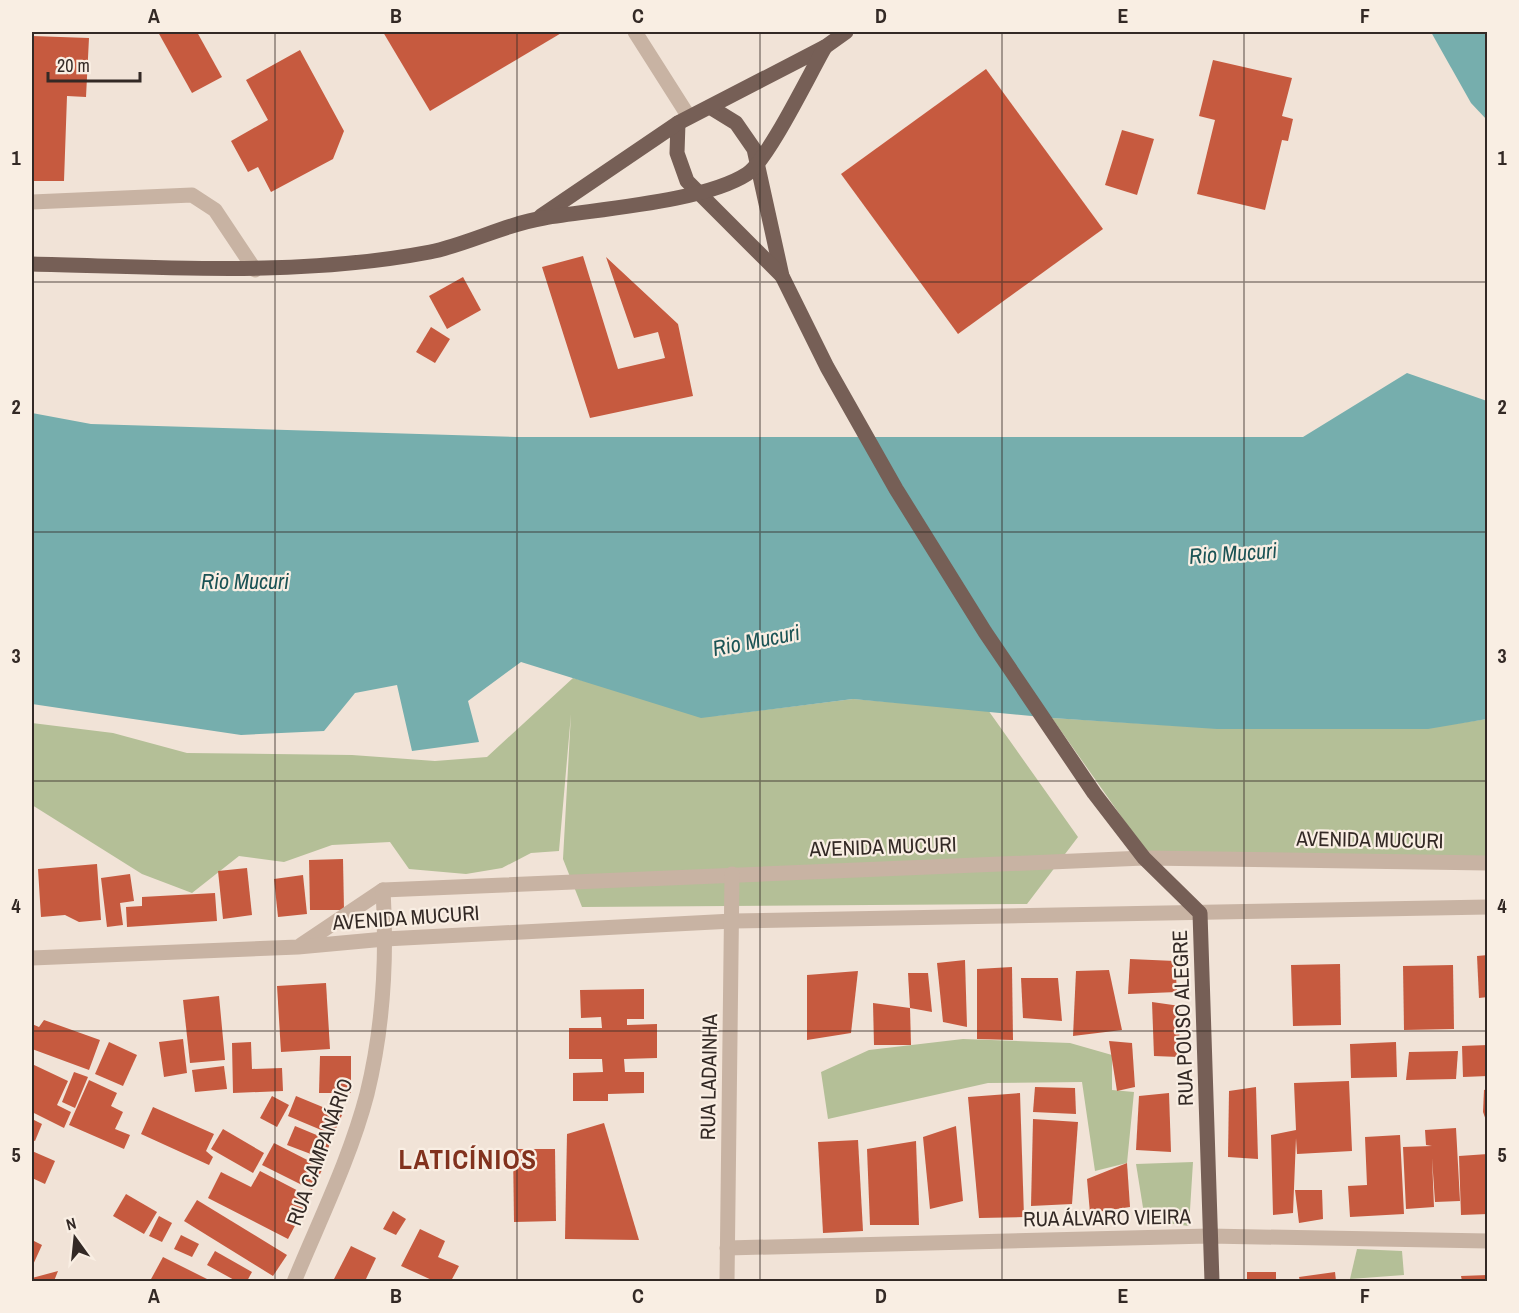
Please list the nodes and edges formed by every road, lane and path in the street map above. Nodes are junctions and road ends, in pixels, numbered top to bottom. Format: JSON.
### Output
{"nodes":[{"id":1,"x":635,"y":32,"type":"edge"},
{"id":2,"x":846,"y":32,"type":"edge"},
{"id":3,"x":825,"y":47,"type":"junction"},
{"id":4,"x":710,"y":107,"type":"junction"},
{"id":5,"x":684,"y":120,"type":"junction"},
{"id":6,"x":759,"y":164,"type":"junction"},
{"id":7,"x":697,"y":194,"type":"junction"},
{"id":8,"x":32,"y":202,"type":"edge"},
{"id":9,"x":536,"y":219,"type":"junction"},
{"id":10,"x":32,"y":264,"type":"edge"},
{"id":11,"x":255,"y":270,"type":"junction"},
{"id":12,"x":782,"y":276,"type":"junction"},
{"id":13,"x":1144,"y":858,"type":"junction"},
{"id":14,"x":1488,"y":863,"type":"edge"},
{"id":15,"x":732,"y":874,"type":"junction"},
{"id":16,"x":382,"y":890,"type":"junction"},
{"id":17,"x":1488,"y":907,"type":"edge"},
{"id":18,"x":1200,"y":913,"type":"junction"},
{"id":19,"x":734,"y":921,"type":"junction"},
{"id":20,"x":386,"y":939,"type":"junction"},
{"id":21,"x":298,"y":947,"type":"junction"},
{"id":22,"x":32,"y":958,"type":"edge"},
{"id":23,"x":1209,"y":1236,"type":"junction"},
{"id":24,"x":1488,"y":1241,"type":"edge"},
{"id":25,"x":727,"y":1248,"type":"junction"},
{"id":26,"x":294,"y":1281,"type":"edge"},
{"id":27,"x":727,"y":1281,"type":"edge"},
{"id":28,"x":1212,"y":1281,"type":"edge"}],
"edges":[{"from":1,"to":5,"type":"street"},
{"from":2,"to":3,"type":"main road"},
{"from":3,"to":4,"type":"main road"},
{"from":3,"to":6,"type":"main road"},
{"from":4,"to":5,"type":"main road"},
{"from":4,"to":6,"type":"main road"},
{"from":5,"to":7,"type":"main road"},
{"from":5,"to":9,"type":"main road"},
{"from":6,"to":7,"type":"main road"},
{"from":6,"to":12,"type":"main road"},
{"from":7,"to":9,"type":"main road"},
{"from":7,"to":12,"type":"main road"},
{"from":8,"to":11,"type":"street"},
{"from":9,"to":11,"type":"main road"},
{"from":10,"to":11,"type":"main road"},
{"from":12,"to":13,"type":"main road","name":"RUA POUSO ALEGRE"},
{"from":13,"to":14,"type":"street","name":"AVENIDA MUCURI"},
{"from":13,"to":15,"type":"street","name":"AVENIDA MUCURI"},
{"from":13,"to":18,"type":"main road","name":"RUA POUSO ALEGRE"},
{"from":15,"to":16,"type":"street","name":"AVENIDA MUCURI"},
{"from":15,"to":19,"type":"street","name":"RUA LADAINHA"},
{"from":16,"to":20,"type":"street","name":"RUA CAMPANÁRIO"},
{"from":16,"to":21,"type":"street","name":"AVENIDA MUCURI"},
{"from":17,"to":18,"type":"street","name":"AVENIDA MUCURI"},
{"from":18,"to":19,"type":"street","name":"AVENIDA MUCURI"},
{"from":18,"to":23,"type":"main road","name":"RUA POUSO ALEGRE"},
{"from":19,"to":20,"type":"street","name":"AVENIDA MUCURI"},
{"from":19,"to":25,"type":"street","name":"RUA LADAINHA"},
{"from":20,"to":21,"type":"street","name":"AVENIDA MUCURI"},
{"from":20,"to":26,"type":"street","name":"RUA CAMPANÁRIO"},
{"from":21,"to":22,"type":"street","name":"AVENIDA MUCURI"},
{"from":23,"to":24,"type":"street","name":"RUA ÁLVARO VIEIRA"},
{"from":23,"to":25,"type":"street","name":"RUA ÁLVARO VIEIRA"},
{"from":23,"to":28,"type":"main road","name":"RUA POUSO ALEGRE"},
{"from":25,"to":27,"type":"street","name":"RUA LADAINHA"}]}
